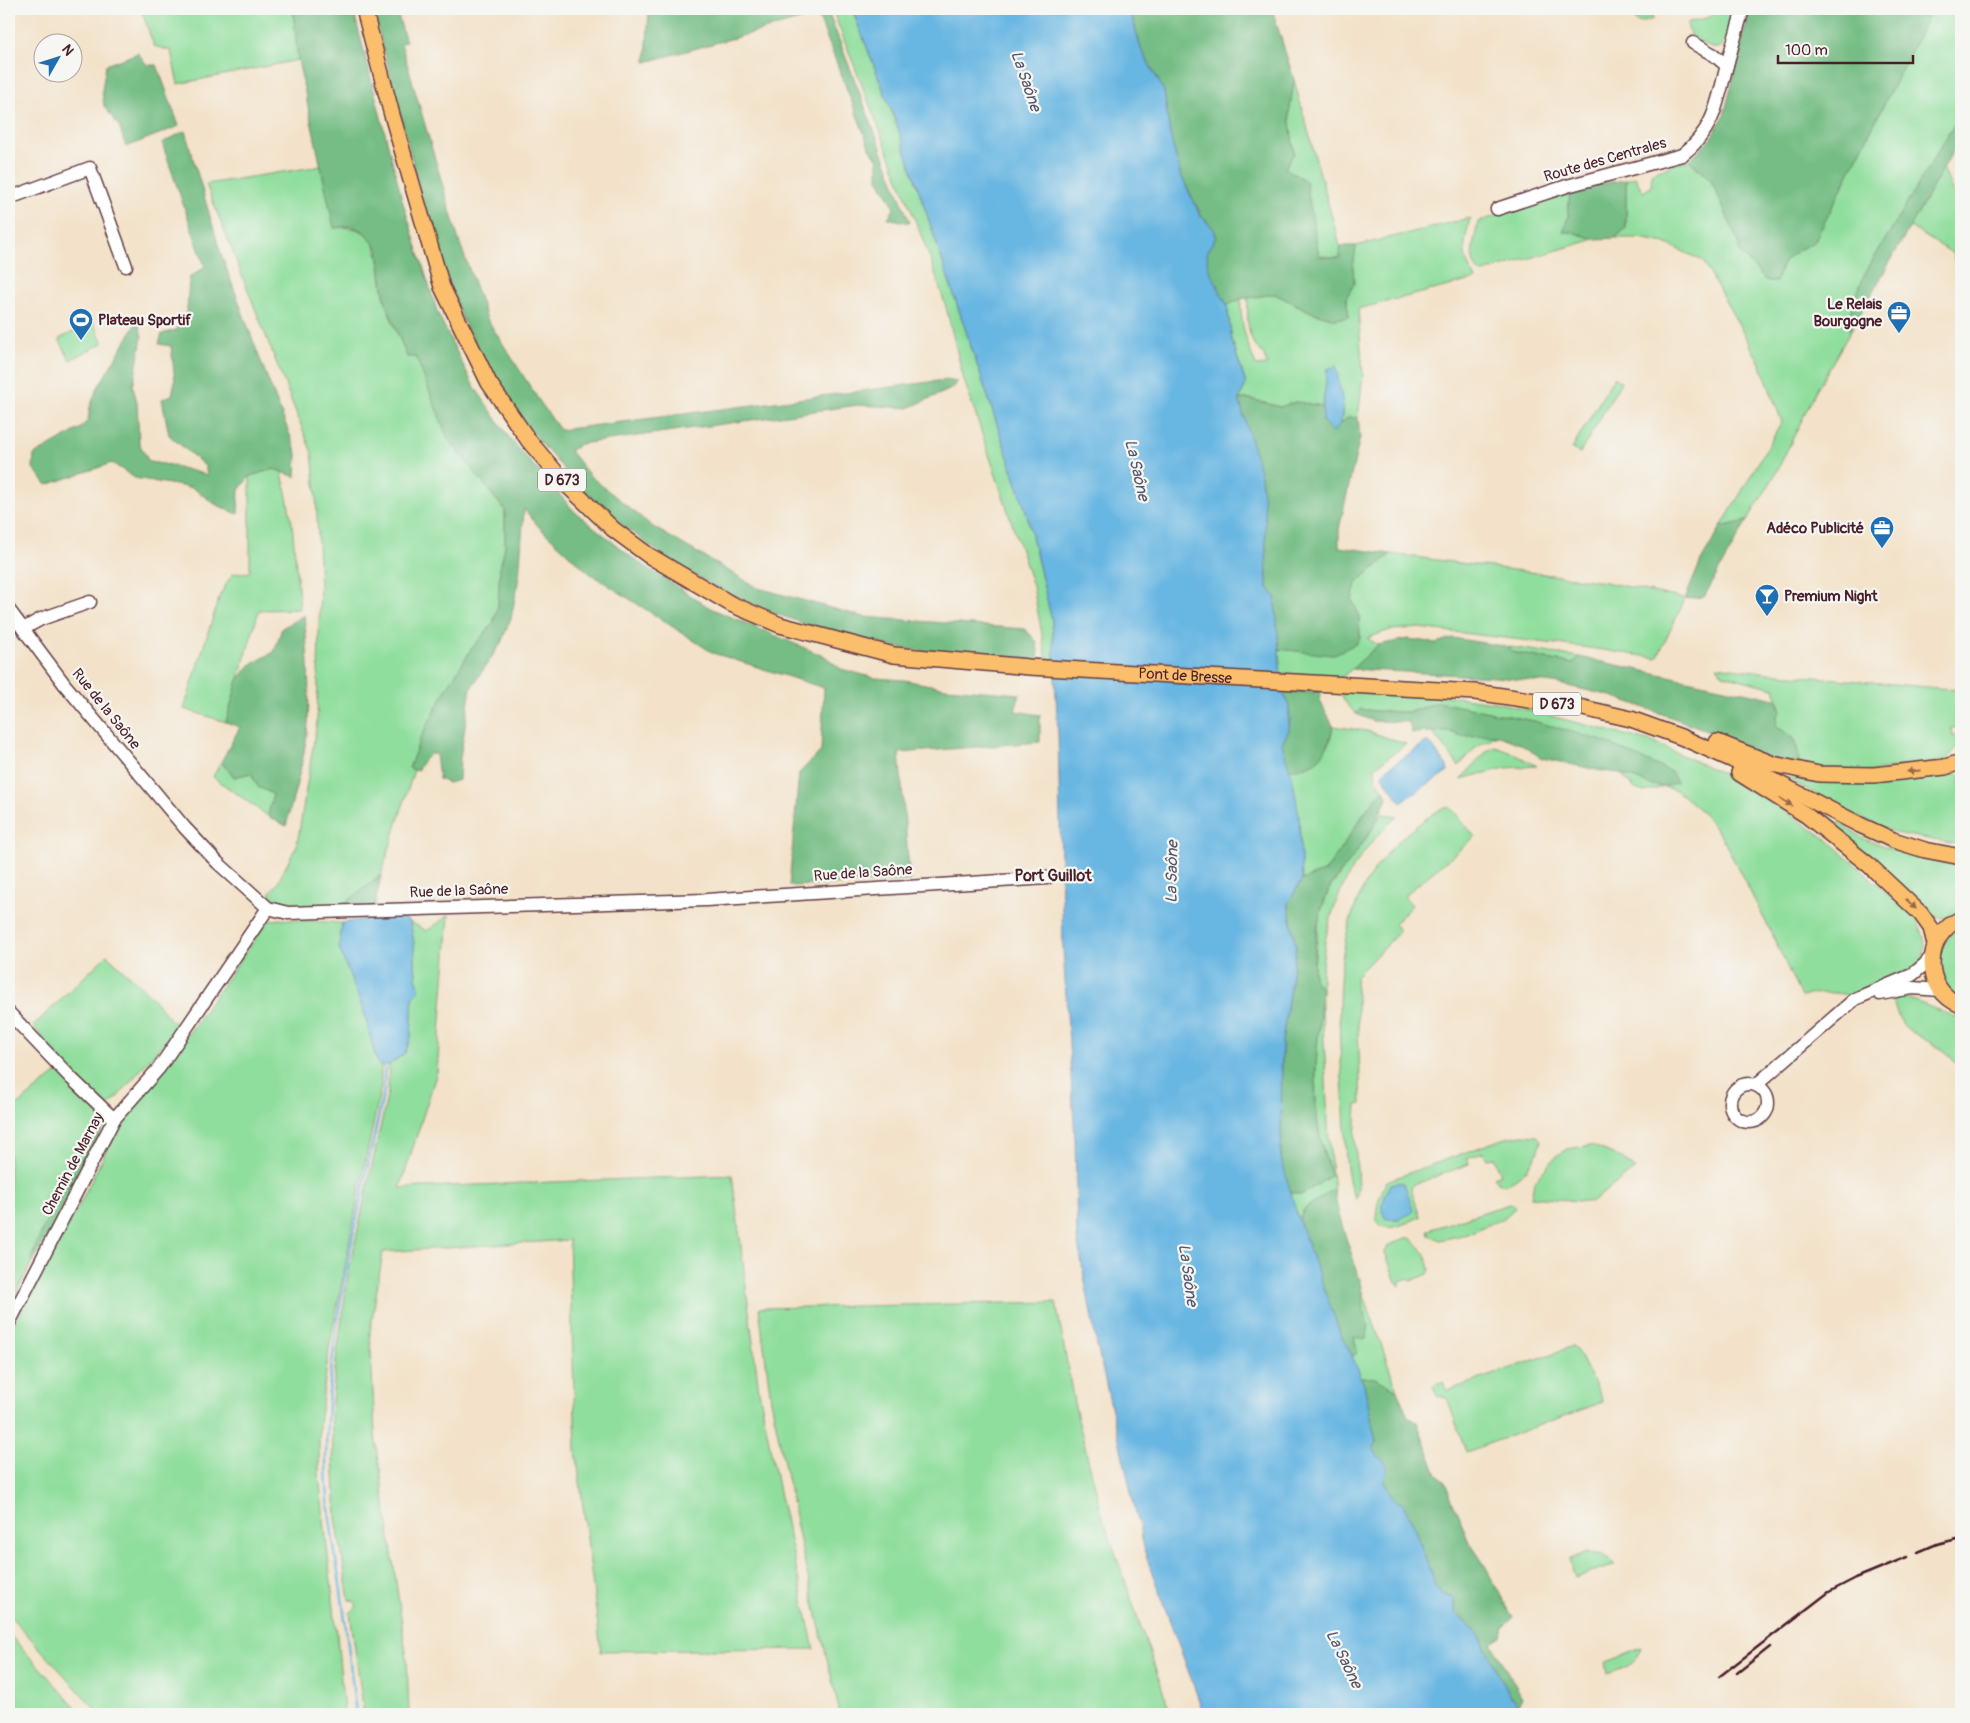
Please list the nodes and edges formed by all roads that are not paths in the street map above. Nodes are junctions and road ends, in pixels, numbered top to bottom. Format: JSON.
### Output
{"nodes":[{"id":1,"x":364,"y":9,"type":"edge"},
{"id":2,"x":1743,"y":9,"type":"edge"},
{"id":3,"x":1693,"y":43,"type":"dead end"},
{"id":4,"x":1727,"y":66,"type":"junction"},
{"id":5,"x":9,"y":198,"type":"edge"},
{"id":6,"x":1496,"y":209,"type":"dead end"},
{"id":7,"x":126,"y":266,"type":"dead end"},
{"id":8,"x":90,"y":602,"type":"dead end"},
{"id":9,"x":9,"y":610,"type":"edge"},
{"id":10,"x":23,"y":629,"type":"junction"},
{"id":11,"x":1583,"y":708,"type":"junction"},
{"id":12,"x":1631,"y":720,"type":"junction"},
{"id":13,"x":1961,"y":762,"type":"edge"},
{"id":14,"x":1961,"y":857,"type":"edge"},
{"id":15,"x":1047,"y":878,"type":"dead end"},
{"id":16,"x":268,"y":908,"type":"junction"},
{"id":17,"x":1961,"y":920,"type":"edge"},
{"id":18,"x":1934,"y":950,"type":"junction"},
{"id":19,"x":1941,"y":990,"type":"junction"},
{"id":20,"x":1961,"y":1005,"type":"edge"},
{"id":21,"x":1845,"y":1007,"type":"junction"},
{"id":22,"x":9,"y":1013,"type":"edge"},
{"id":23,"x":1756,"y":1085,"type":"dead end"},
{"id":24,"x":114,"y":1118,"type":"junction"},
{"id":25,"x":9,"y":1323,"type":"edge"}],
"edges":[{"from":1,"to":11,"type":"main road","name":"Pont de Bresse","number":"D 673"},
{"from":2,"to":4,"type":"street","name":"Route des Centrales"},
{"from":3,"to":4,"type":"street"},
{"from":4,"to":6,"type":"street","name":"Route des Centrales"},
{"from":5,"to":7,"type":"street"},
{"from":8,"to":10,"type":"street"},
{"from":9,"to":10,"type":"street","name":"Rue de la Saône"},
{"from":10,"to":16,"type":"street","name":"Rue de la Saône"},
{"from":11,"to":12,"type":"main road","number":"D 673"},
{"from":11,"to":18,"type":"main road","one_way":true},
{"from":13,"to":12,"type":"main road","one_way":true},
{"from":12,"to":14,"type":"main road","number":"D 673"},
{"from":15,"to":16,"type":"street","name":"Rue de la Saône"},
{"from":16,"to":24,"type":"street","name":"Chemin de Marnay"},
{"from":17,"to":18,"type":"main road"},
{"from":18,"to":19,"type":"main road"},
{"from":18,"to":21,"type":"street"},
{"from":19,"to":20,"type":"main road"},
{"from":19,"to":21,"type":"street"},
{"from":21,"to":23,"type":"street"},
{"from":22,"to":24,"type":"street"},
{"from":24,"to":25,"type":"street","name":"Chemin de Marnay"}]}
